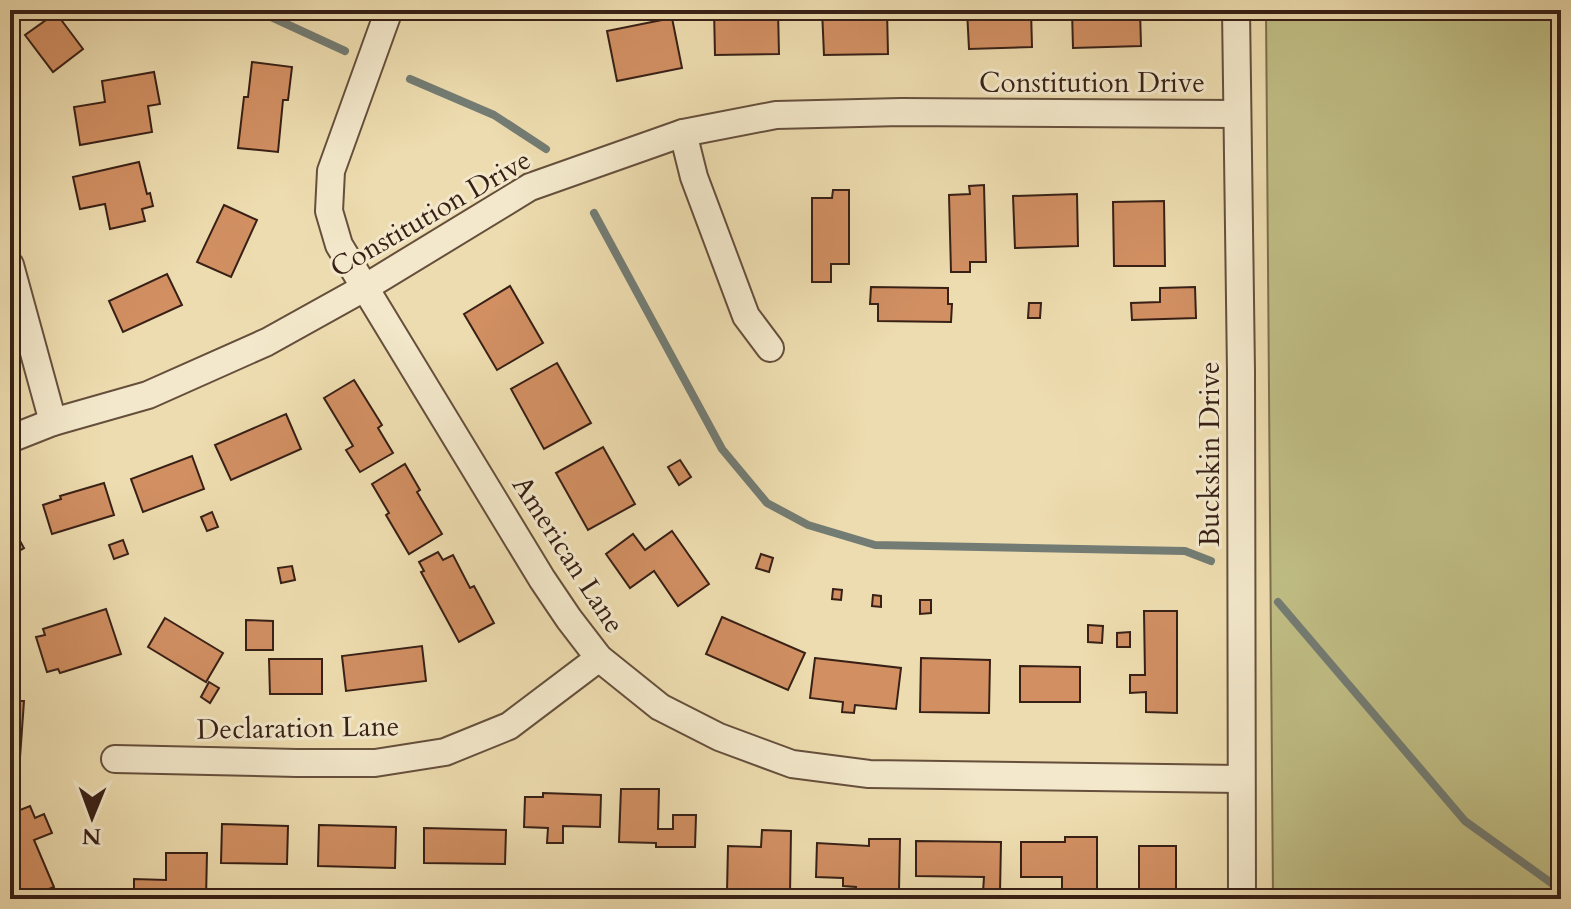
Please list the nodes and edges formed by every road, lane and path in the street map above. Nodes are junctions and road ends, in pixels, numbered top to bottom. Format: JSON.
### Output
{"nodes":[{"id":1,"x":389,"y":10,"type":"edge"},
{"id":2,"x":1236,"y":10,"type":"edge"},
{"id":3,"x":1237,"y":114,"type":"junction"},
{"id":4,"x":683,"y":133,"type":"junction"},
{"id":5,"x":10,"y":265,"type":"edge"},
{"id":6,"x":366,"y":287,"type":"junction"},
{"id":7,"x":770,"y":348,"type":"dead end"},
{"id":8,"x":53,"y":422,"type":"junction"},
{"id":9,"x":10,"y":439,"type":"edge"},
{"id":10,"x":599,"y":658,"type":"junction"},
{"id":11,"x":115,"y":759,"type":"dead end"},
{"id":12,"x":1240,"y":779,"type":"junction"},
{"id":13,"x":1242,"y":899,"type":"edge"}],
"edges":[{"from":1,"to":6,"type":"street","name":"American Lane"},
{"from":2,"to":3,"type":"street","name":"Buckskin Drive"},
{"from":3,"to":4,"type":"street","name":"Constitution Drive"},
{"from":3,"to":12,"type":"street","name":"Buckskin Drive"},
{"from":4,"to":6,"type":"street","name":"Constitution Drive"},
{"from":4,"to":7,"type":"street"},
{"from":5,"to":8,"type":"street"},
{"from":6,"to":8,"type":"street","name":"Constitution Drive"},
{"from":6,"to":10,"type":"street","name":"American Lane"},
{"from":8,"to":9,"type":"street","name":"Constitution Drive"},
{"from":10,"to":11,"type":"street","name":"Declaration Lane"},
{"from":10,"to":12,"type":"street","name":"American Lane"},
{"from":12,"to":13,"type":"street","name":"Buckskin Drive"}]}
